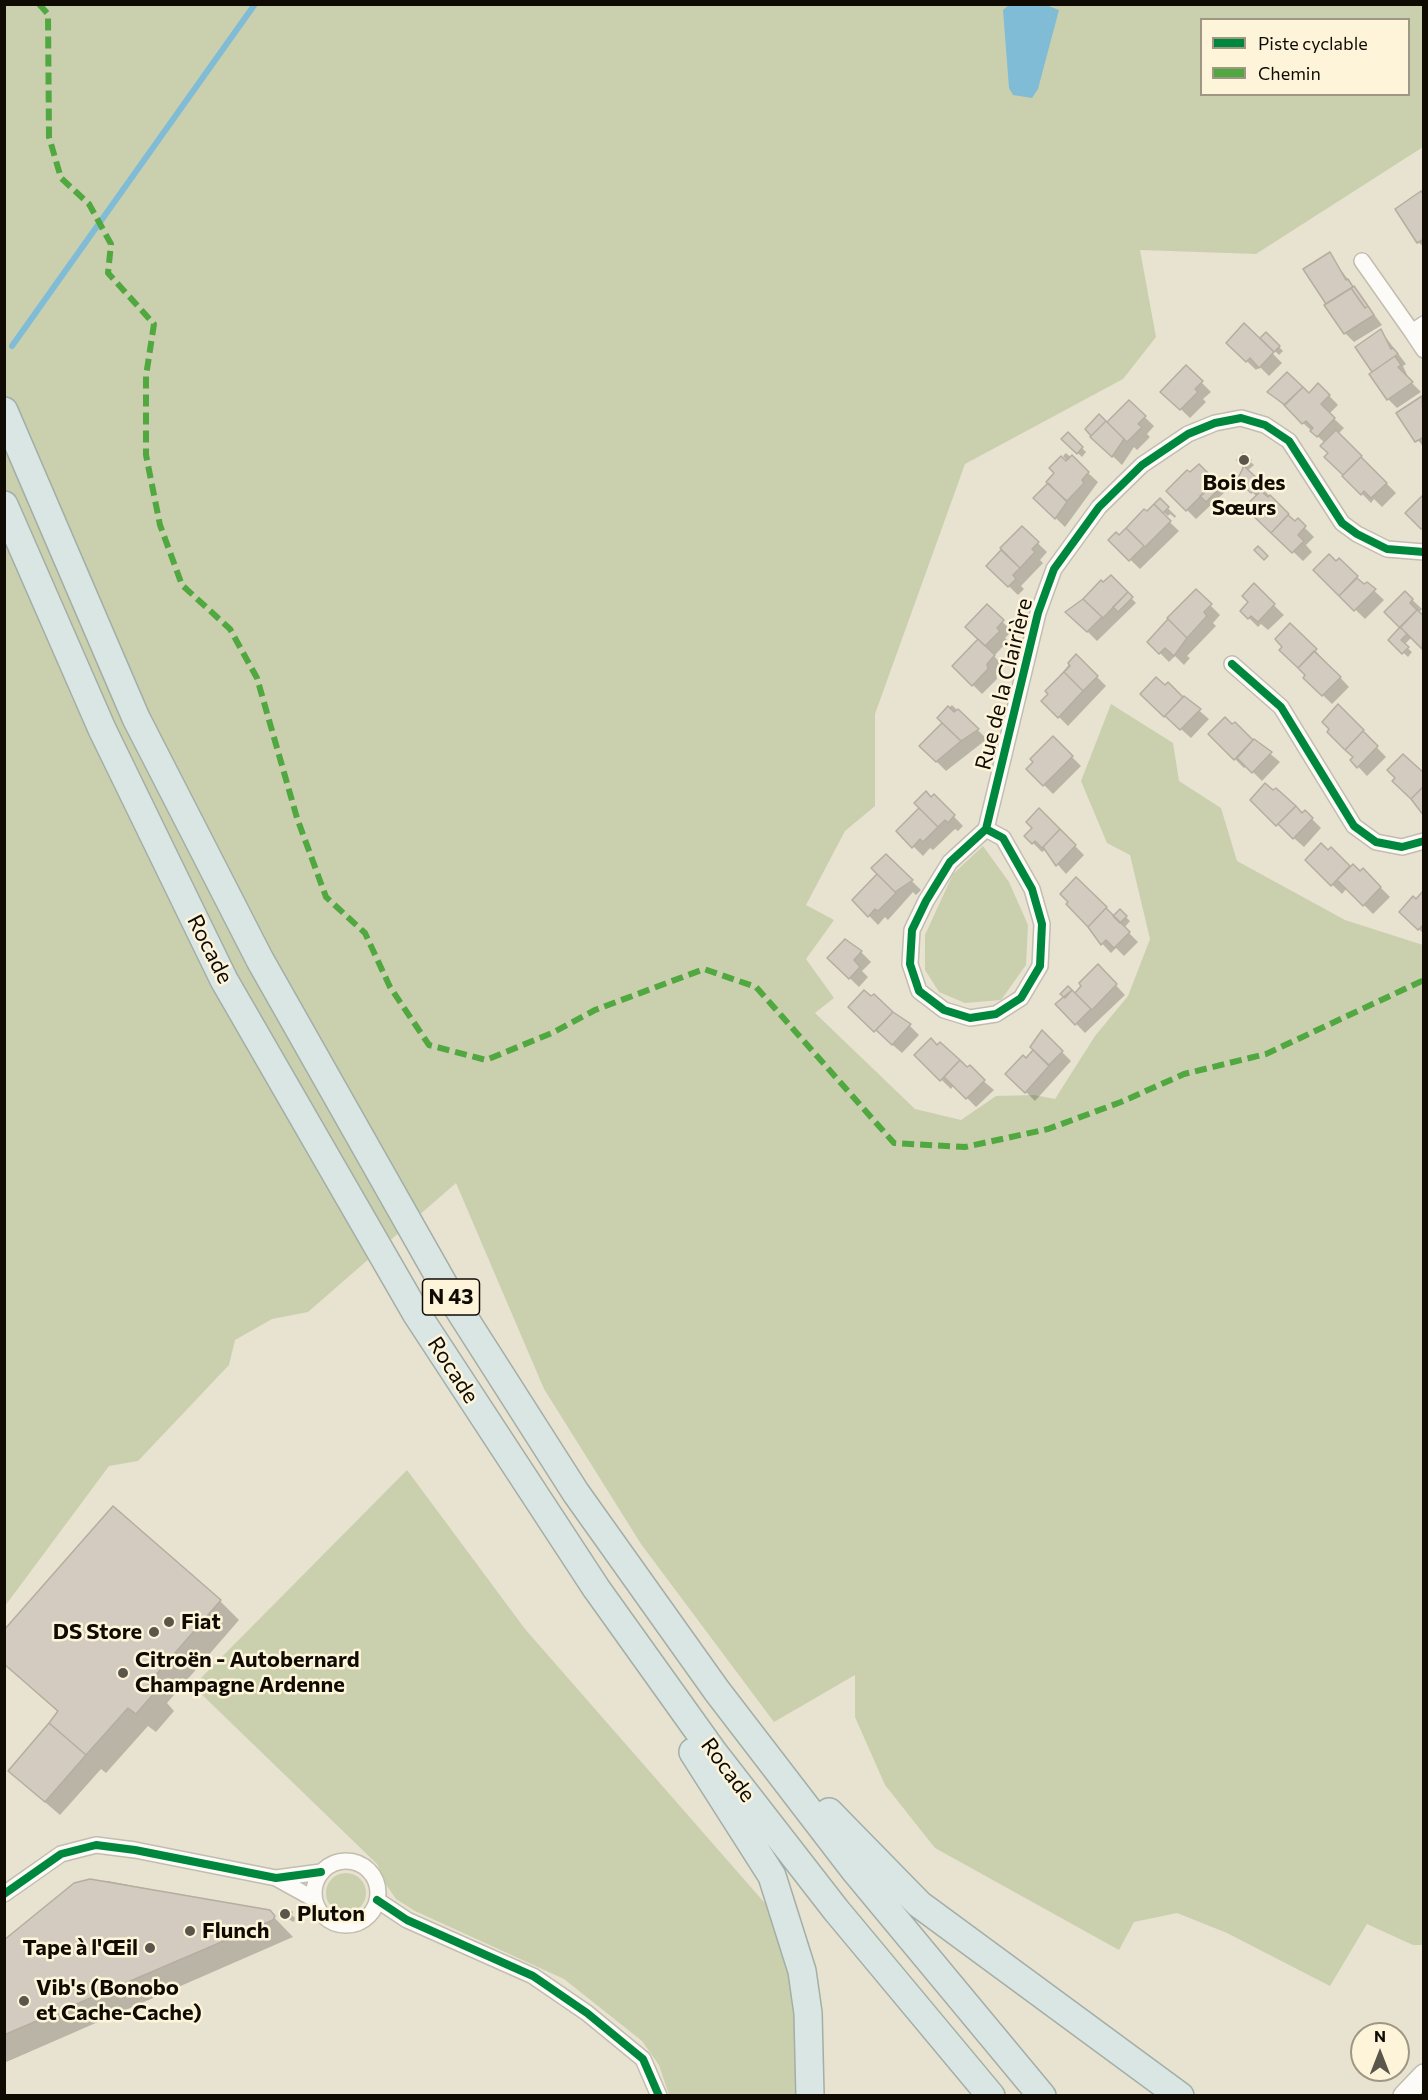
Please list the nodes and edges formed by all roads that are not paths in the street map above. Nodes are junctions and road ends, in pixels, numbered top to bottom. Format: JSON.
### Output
{"nodes":[{"id":1,"x":1362,"y":261,"type":"dead end"},
{"id":2,"x":1418,"y":328,"type":"edge"},
{"id":3,"x":1424,"y":350,"type":"edge"},
{"id":4,"x":4,"y":411,"type":"edge"},
{"id":5,"x":4,"y":505,"type":"edge"},
{"id":6,"x":1424,"y":552,"type":"edge"},
{"id":7,"x":1232,"y":664,"type":"dead end"},
{"id":8,"x":986,"y":829,"type":"junction"},
{"id":9,"x":1424,"y":841,"type":"edge"},
{"id":10,"x":596,"y":1588,"type":"junction"},
{"id":11,"x":717,"y":1691,"type":"junction"},
{"id":12,"x":321,"y":1872,"type":"junction"},
{"id":13,"x":276,"y":1878,"type":"junction"},
{"id":14,"x":4,"y":1894,"type":"edge"},
{"id":15,"x":314,"y":1899,"type":"junction"},
{"id":16,"x":377,"y":1900,"type":"junction"},
{"id":17,"x":1424,"y":2075,"type":"edge"},
{"id":18,"x":659,"y":2096,"type":"edge"},
{"id":19,"x":810,"y":2096,"type":"edge"},
{"id":20,"x":991,"y":2096,"type":"edge"},
{"id":21,"x":1042,"y":2096,"type":"edge"},
{"id":22,"x":1180,"y":2096,"type":"edge"},
{"id":23,"x":1404,"y":2096,"type":"edge"}],
"edges":[{"from":1,"to":2,"type":"street"},
{"from":2,"to":3,"type":"street"},
{"from":4,"to":11,"type":"highway","number":"N 43"},
{"from":5,"to":10,"type":"highway","name":"Rocade","number":"N 43"},
{"from":6,"to":8,"type":"street","name":"Rue de la Clairière"},
{"from":7,"to":9,"type":"street"},
{"from":8,"to":8,"type":"street"},
{"from":10,"to":19,"type":"highway"},
{"from":10,"to":20,"type":"highway","name":"Rocade","number":"N 43"},
{"from":11,"to":21,"type":"highway","number":"N 43"},
{"from":11,"to":22,"type":"highway"},
{"from":12,"to":13,"type":"street"},
{"from":12,"to":15,"type":"street"},
{"from":12,"to":16,"type":"street"},
{"from":13,"to":14,"type":"street"},
{"from":13,"to":15,"type":"street"},
{"from":15,"to":16,"type":"street"},
{"from":16,"to":18,"type":"street"},
{"from":17,"to":23,"type":"street"}]}
